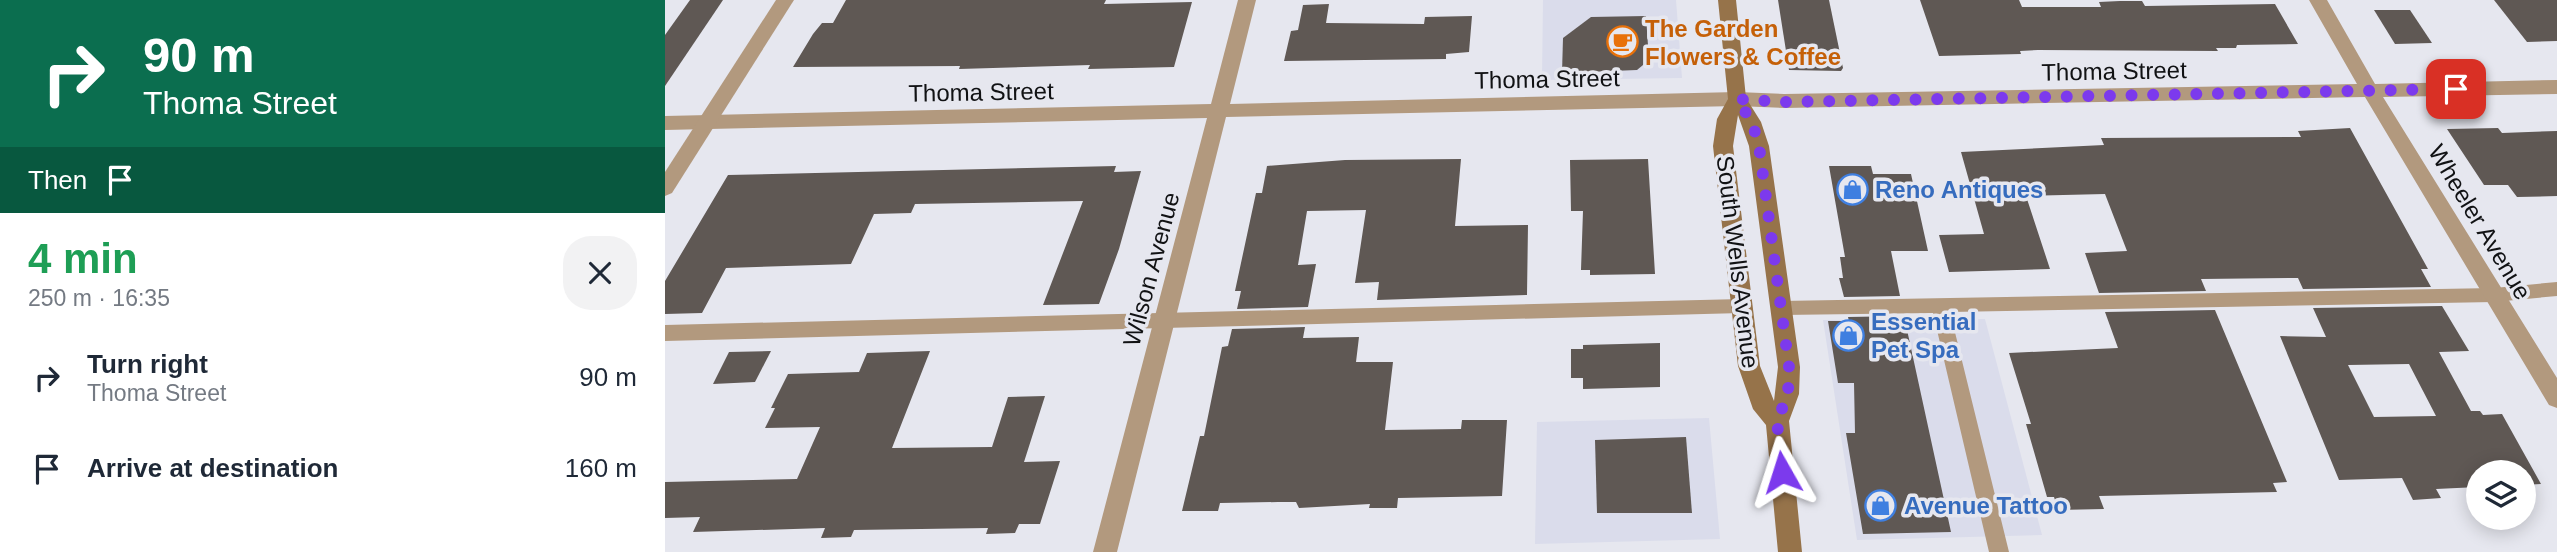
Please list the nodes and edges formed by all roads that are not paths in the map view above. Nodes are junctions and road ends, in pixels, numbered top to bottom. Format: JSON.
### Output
{"nodes":[{"id":1,"x":785,"y":0,"type":"edge"},
{"id":2,"x":1247,"y":0,"type":"edge"},
{"id":3,"x":1727,"y":0,"type":"edge"},
{"id":4,"x":2318,"y":0,"type":"edge"},
{"id":5,"x":2557,"y":87,"type":"edge"},
{"id":6,"x":2371,"y":90,"type":"junction"},
{"id":7,"x":1737,"y":99,"type":"junction"},
{"id":8,"x":1218,"y":111,"type":"junction"},
{"id":9,"x":707,"y":122,"type":"junction"},
{"id":10,"x":665,"y":123,"type":"edge"},
{"id":11,"x":665,"y":188,"type":"edge"},
{"id":12,"x":2557,"y":289,"type":"edge"},
{"id":13,"x":2494,"y":295,"type":"junction"},
{"id":14,"x":1742,"y":306,"type":"junction"},
{"id":15,"x":1940,"y":306,"type":"junction"},
{"id":16,"x":1781,"y":308,"type":"junction"},
{"id":17,"x":1165,"y":321,"type":"junction"},
{"id":18,"x":665,"y":333,"type":"edge"},
{"id":19,"x":2557,"y":398,"type":"edge"},
{"id":20,"x":1777,"y":421,"type":"junction"},
{"id":21,"x":1105,"y":552,"type":"edge"},
{"id":22,"x":1790,"y":552,"type":"edge"},
{"id":23,"x":1999,"y":552,"type":"edge"}],
"edges":[{"from":1,"to":9,"type":"street"},
{"from":2,"to":8,"type":"street","name":"Wilson Avenue"},
{"from":3,"to":7,"type":"main road","name":"South Wells Avenue"},
{"from":4,"to":6,"type":"street","name":"Wheeler Avenue"},
{"from":5,"to":6,"type":"street","name":"Thoma Street"},
{"from":6,"to":7,"type":"street","name":"Thoma Street"},
{"from":6,"to":13,"type":"street","name":"Wheeler Avenue"},
{"from":7,"to":8,"type":"street","name":"Thoma Street"},
{"from":7,"to":14,"type":"main road","name":"South Wells Avenue"},
{"from":7,"to":16,"type":"main road","name":"South Wells Avenue"},
{"from":8,"to":9,"type":"street","name":"Thoma Street"},
{"from":8,"to":17,"type":"street","name":"Wilson Avenue"},
{"from":9,"to":10,"type":"street","name":"Thoma Street"},
{"from":9,"to":11,"type":"street"},
{"from":12,"to":13,"type":"lane"},
{"from":13,"to":15,"type":"lane"},
{"from":13,"to":19,"type":"street","name":"Wheeler Avenue"},
{"from":14,"to":17,"type":"lane"},
{"from":14,"to":20,"type":"main road","name":"South Wells Avenue"},
{"from":15,"to":16,"type":"lane"},
{"from":15,"to":23,"type":"lane"},
{"from":16,"to":20,"type":"main road","name":"South Wells Avenue"},
{"from":17,"to":18,"type":"lane"},
{"from":17,"to":21,"type":"street","name":"Wilson Avenue"},
{"from":20,"to":22,"type":"main road","name":"South Wells Avenue"}]}
